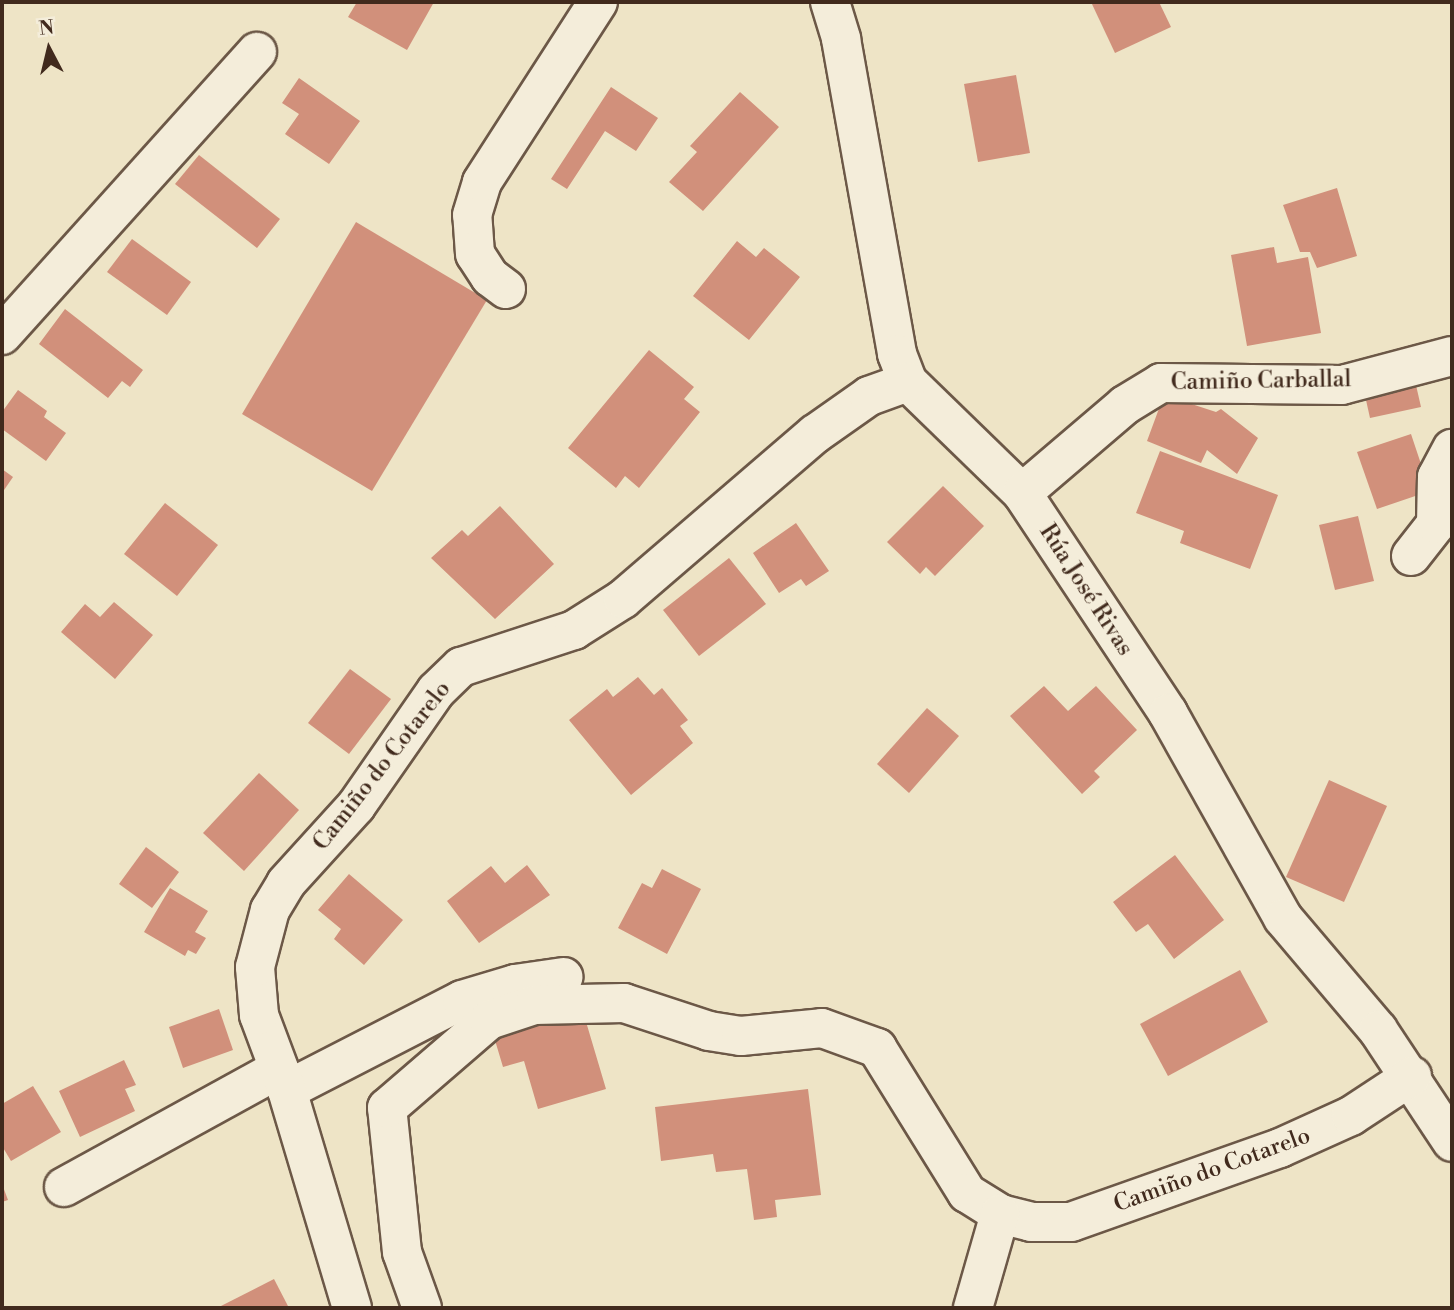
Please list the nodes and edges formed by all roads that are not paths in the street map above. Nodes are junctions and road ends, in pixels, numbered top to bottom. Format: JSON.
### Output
{"nodes":[{"id":1,"x":598,"y":2,"type":"edge"},
{"id":2,"x":830,"y":2,"type":"edge"},
{"id":3,"x":257,"y":52,"type":"dead end"},
{"id":4,"x":506,"y":289,"type":"dead end"},
{"id":5,"x":2,"y":335,"type":"edge"},
{"id":6,"x":1452,"y":356,"type":"edge"},
{"id":7,"x":908,"y":382,"type":"junction"},
{"id":8,"x":1452,"y":449,"type":"edge"},
{"id":9,"x":1022,"y":493,"type":"junction"},
{"id":10,"x":1411,"y":556,"type":"dead end"},
{"id":11,"x":563,"y":977,"type":"dead end"},
{"id":12,"x":1412,"y":1076,"type":"junction"},
{"id":13,"x":283,"y":1080,"type":"junction"},
{"id":14,"x":1452,"y":1142,"type":"edge"},
{"id":15,"x":64,"y":1186,"type":"dead end"},
{"id":16,"x":1000,"y":1214,"type":"junction"},
{"id":17,"x":352,"y":1308,"type":"edge"},
{"id":18,"x":422,"y":1308,"type":"edge"},
{"id":19,"x":973,"y":1308,"type":"edge"}],
"edges":[{"from":1,"to":4,"type":"street"},
{"from":2,"to":7,"type":"street","name":"Rúa José Rivas"},
{"from":3,"to":5,"type":"street"},
{"from":6,"to":9,"type":"street","name":"Camiño Carballal"},
{"from":7,"to":9,"type":"street","name":"Rúa José Rivas"},
{"from":7,"to":13,"type":"street","name":"Camiño do Cotarelo"},
{"from":8,"to":10,"type":"street"},
{"from":9,"to":12,"type":"street","name":"Rúa José Rivas"},
{"from":11,"to":13,"type":"street"},
{"from":12,"to":14,"type":"street","name":"Rúa José Rivas"},
{"from":12,"to":16,"type":"street","name":"Camiño do Cotarelo"},
{"from":13,"to":15,"type":"street"},
{"from":13,"to":17,"type":"street","name":"Camiño do Cotarelo"},
{"from":16,"to":18,"type":"street","name":"Camiño do Cotarelo"},
{"from":16,"to":19,"type":"street"}]}
